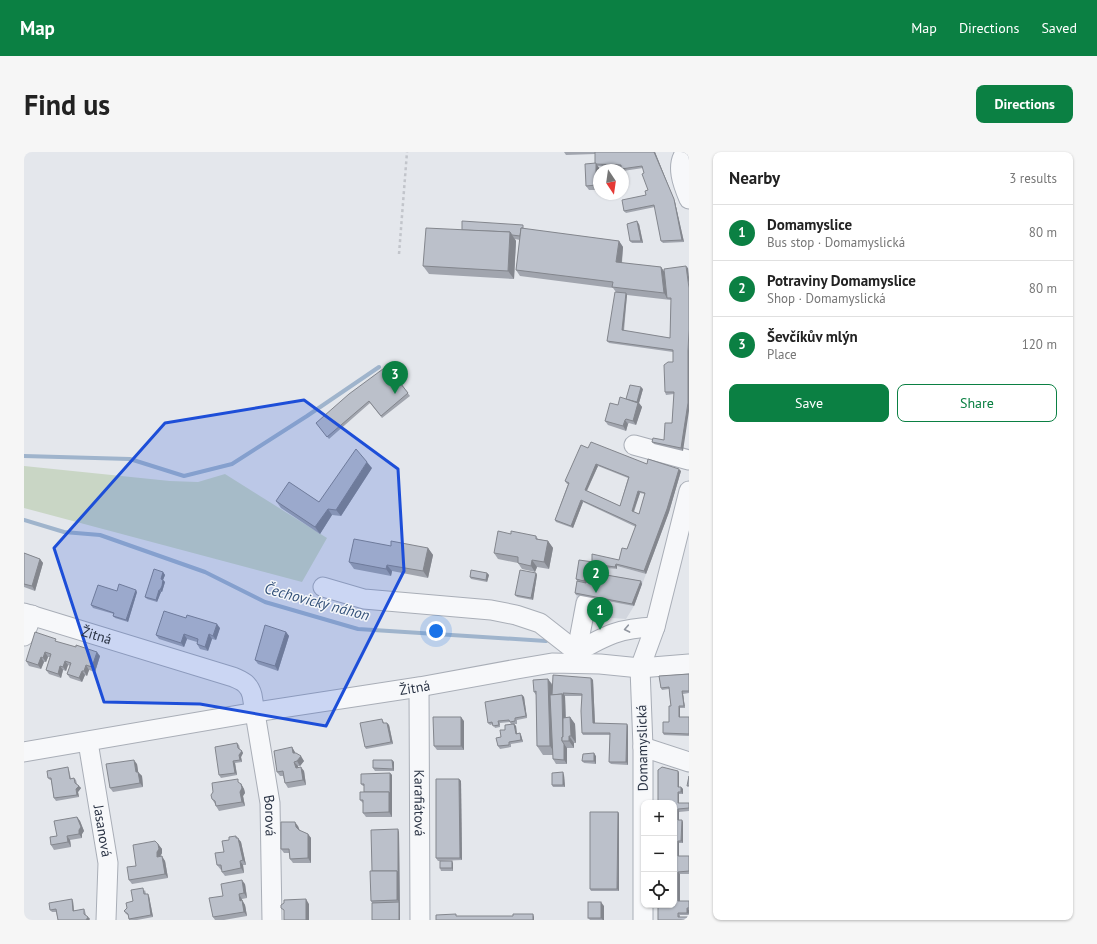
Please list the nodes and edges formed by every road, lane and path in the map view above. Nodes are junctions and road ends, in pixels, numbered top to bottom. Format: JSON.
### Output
{"nodes":[{"id":1,"x":407,"y":152,"type":"edge"},
{"id":2,"x":686,"y":152,"type":"edge"},
{"id":3,"x":689,"y":199,"type":"edge"},
{"id":4,"x":399,"y":254,"type":"dead end"},
{"id":5,"x":634,"y":445,"type":"dead end"},
{"id":6,"x":689,"y":460,"type":"edge"},
{"id":7,"x":689,"y":491,"type":"edge"},
{"id":8,"x":685,"y":528,"type":"edge"},
{"id":9,"x":323,"y":587,"type":"dead end"},
{"id":10,"x":586,"y":603,"type":"dead end"},
{"id":11,"x":28,"y":614,"type":"edge"},
{"id":12,"x":655,"y":627,"type":"junction"},
{"id":13,"x":24,"y":636,"type":"edge"},
{"id":14,"x":576,"y":658,"type":"junction"},
{"id":15,"x":689,"y":664,"type":"edge"},
{"id":16,"x":640,"y":668,"type":"junction"},
{"id":17,"x":420,"y":687,"type":"junction"},
{"id":18,"x":256,"y":712,"type":"junction"},
{"id":19,"x":88,"y":742,"type":"junction"},
{"id":20,"x":643,"y":747,"type":"junction"},
{"id":21,"x":24,"y":752,"type":"edge"},
{"id":22,"x":689,"y":762,"type":"edge"},
{"id":23,"x":106,"y":920,"type":"edge"},
{"id":24,"x":272,"y":920,"type":"edge"},
{"id":25,"x":420,"y":920,"type":"edge"},
{"id":26,"x":643,"y":920,"type":"edge"}],
"edges":[{"from":1,"to":4,"type":"path"},
{"from":2,"to":3,"type":"street"},
{"from":5,"to":6,"type":"street"},
{"from":7,"to":8,"type":"street","name":"Domamyslická"},
{"from":8,"to":12,"type":"street","name":"Domamyslická"},
{"from":9,"to":14,"type":"street"},
{"from":10,"to":14,"type":"street"},
{"from":11,"to":13,"type":"street","name":"Žitná"},
{"from":11,"to":18,"type":"street","name":"Žitná"},
{"from":12,"to":14,"type":"street","one_way":true},
{"from":12,"to":16,"type":"street","name":"Domamyslická"},
{"from":14,"to":16,"type":"street","name":"Žitná"},
{"from":14,"to":17,"type":"street","name":"Žitná"},
{"from":15,"to":16,"type":"street","name":"Žitná"},
{"from":16,"to":20,"type":"street","name":"Domamyslická"},
{"from":17,"to":18,"type":"street","name":"Žitná"},
{"from":17,"to":25,"type":"street","name":"Karafiátová"},
{"from":18,"to":19,"type":"street","name":"Žitná"},
{"from":18,"to":24,"type":"street","name":"Borová"},
{"from":19,"to":21,"type":"street","name":"Žitná"},
{"from":19,"to":23,"type":"street","name":"Jasanová"},
{"from":20,"to":22,"type":"street"},
{"from":20,"to":26,"type":"street","name":"Domamyslická"}]}
